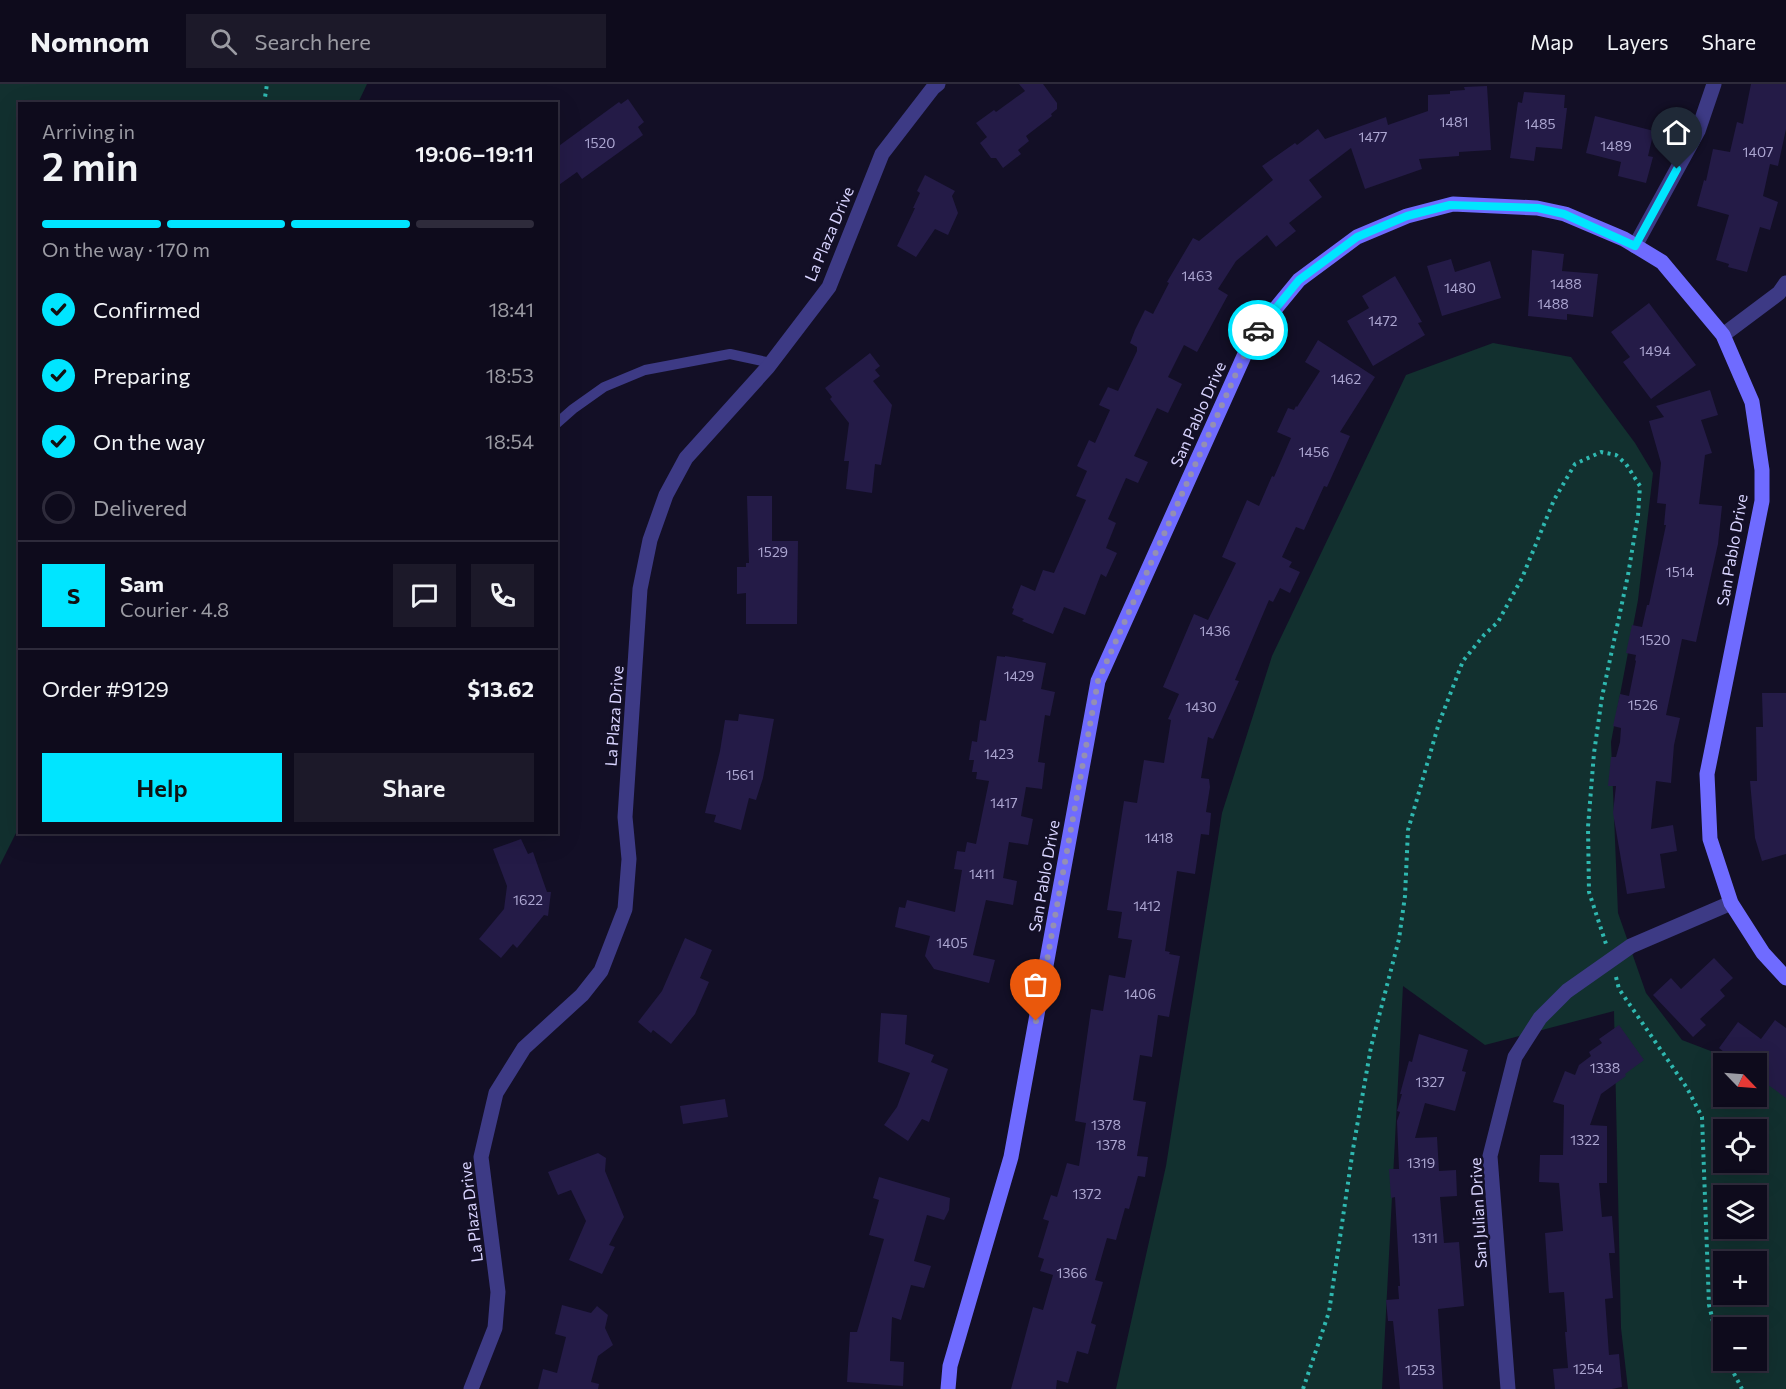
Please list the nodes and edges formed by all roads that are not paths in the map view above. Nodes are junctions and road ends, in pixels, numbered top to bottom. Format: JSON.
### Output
{"nodes":[{"id":1,"x":938,"y":84,"type":"edge"},
{"id":2,"x":1714,"y":84,"type":"edge"},
{"id":3,"x":1635,"y":246,"type":"junction"},
{"id":4,"x":1786,"y":283,"type":"edge"},
{"id":5,"x":1723,"y":335,"type":"junction"},
{"id":6,"x":771,"y":363,"type":"junction"},
{"id":7,"x":558,"y":422,"type":"edge"},
{"id":8,"x":1731,"y":903,"type":"junction"},
{"id":9,"x":1786,"y":978,"type":"edge"},
{"id":10,"x":471,"y":1389,"type":"edge"},
{"id":11,"x":948,"y":1389,"type":"edge"},
{"id":12,"x":1508,"y":1389,"type":"edge"}],
"edges":[{"from":1,"to":6,"type":"street","name":"La Plaza Drive"},
{"from":2,"to":3,"type":"street"},
{"from":3,"to":5,"type":"street","name":"San Pablo Drive"},
{"from":3,"to":11,"type":"street","name":"San Pablo Drive"},
{"from":4,"to":5,"type":"street"},
{"from":5,"to":8,"type":"street","name":"San Pablo Drive"},
{"from":6,"to":7,"type":"lane"},
{"from":6,"to":10,"type":"street","name":"La Plaza Drive"},
{"from":8,"to":9,"type":"street","name":"San Pablo Drive"},
{"from":8,"to":12,"type":"street","name":"San Julian Drive"}]}
